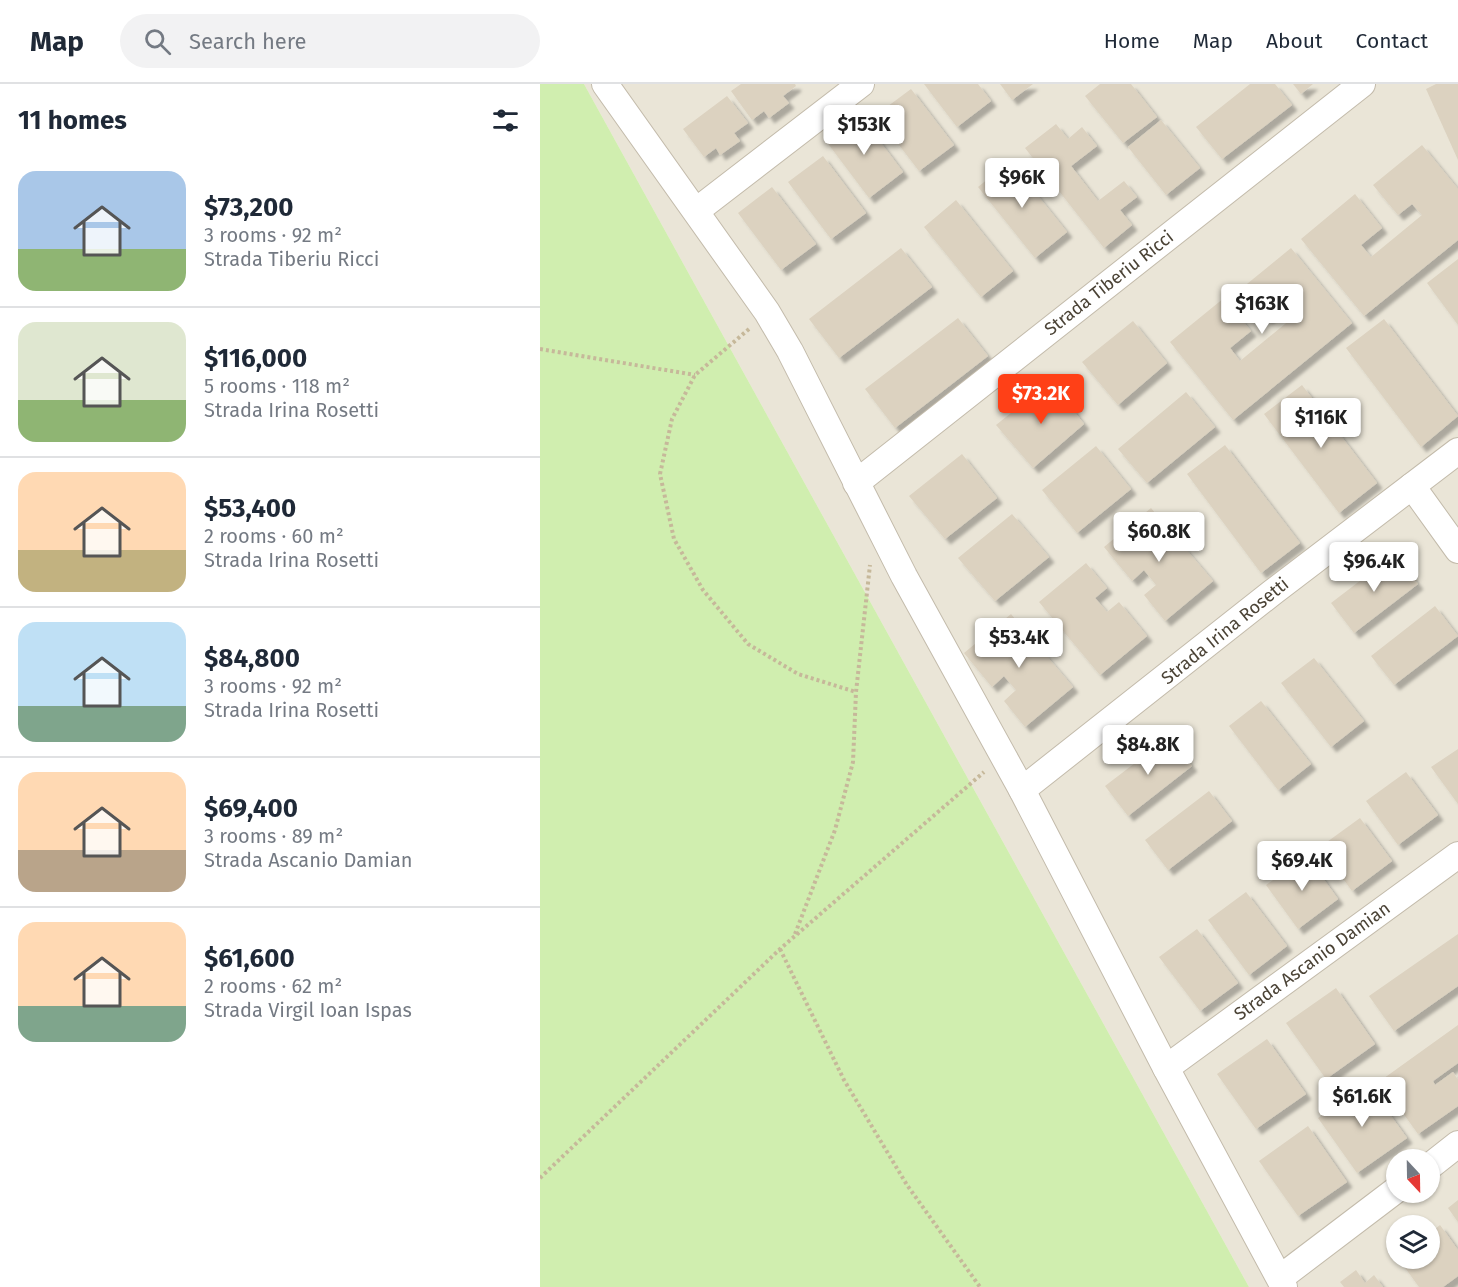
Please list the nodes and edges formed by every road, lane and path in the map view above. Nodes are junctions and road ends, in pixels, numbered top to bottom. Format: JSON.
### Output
{"nodes":[{"id":1,"x":605,"y":84,"type":"edge"},
{"id":2,"x":861,"y":84,"type":"edge"},
{"id":3,"x":1362,"y":84,"type":"edge"},
{"id":4,"x":696,"y":211,"type":"junction"},
{"id":5,"x":767,"y":312,"type":"junction"},
{"id":6,"x":540,"y":349,"type":"edge"},
{"id":7,"x":695,"y":375,"type":"junction"},
{"id":8,"x":1458,"y":451,"type":"edge"},
{"id":9,"x":856,"y":483,"type":"junction"},
{"id":10,"x":1412,"y":486,"type":"junction"},
{"id":11,"x":876,"y":520,"type":"junction"},
{"id":12,"x":1458,"y":550,"type":"edge"},
{"id":13,"x":856,"y":692,"type":"junction"},
{"id":14,"x":1003,"y":755,"type":"junction"},
{"id":15,"x":1022,"y":790,"type":"junction"},
{"id":16,"x":1458,"y":855,"type":"edge"},
{"id":17,"x":795,"y":936,"type":"junction"},
{"id":18,"x":780,"y":949,"type":"junction"},
{"id":19,"x":1166,"y":1068,"type":"junction"},
{"id":20,"x":1458,"y":1144,"type":"edge"},
{"id":21,"x":1440,"y":1158,"type":"edge"},
{"id":22,"x":540,"y":1178,"type":"edge"},
{"id":23,"x":1386,"y":1198,"type":"edge"},
{"id":24,"x":1282,"y":1282,"type":"edge"},
{"id":25,"x":980,"y":1287,"type":"edge"}],
"edges":[{"from":1,"to":4,"type":"street"},
{"from":2,"to":4,"type":"street"},
{"from":3,"to":9,"type":"street","name":"Strada Tiberiu Ricci"},
{"from":4,"to":5,"type":"street"},
{"from":5,"to":7,"type":"path"},
{"from":5,"to":9,"type":"street"},
{"from":6,"to":7,"type":"path"},
{"from":7,"to":13,"type":"path"},
{"from":8,"to":10,"type":"street","name":"Strada Irina Rosetti"},
{"from":9,"to":11,"type":"street"},
{"from":10,"to":12,"type":"street"},
{"from":10,"to":15,"type":"street","name":"Strada Irina Rosetti"},
{"from":11,"to":13,"type":"path"},
{"from":11,"to":14,"type":"street"},
{"from":13,"to":17,"type":"path"},
{"from":14,"to":15,"type":"street"},
{"from":14,"to":17,"type":"path"},
{"from":15,"to":19,"type":"street"},
{"from":16,"to":19,"type":"street","name":"Strada Ascanio Damian"},
{"from":17,"to":18,"type":"path"},
{"from":18,"to":22,"type":"path"},
{"from":18,"to":25,"type":"path"},
{"from":19,"to":24,"type":"street"},
{"from":20,"to":21,"type":"street"},
{"from":23,"to":24,"type":"street"}]}
